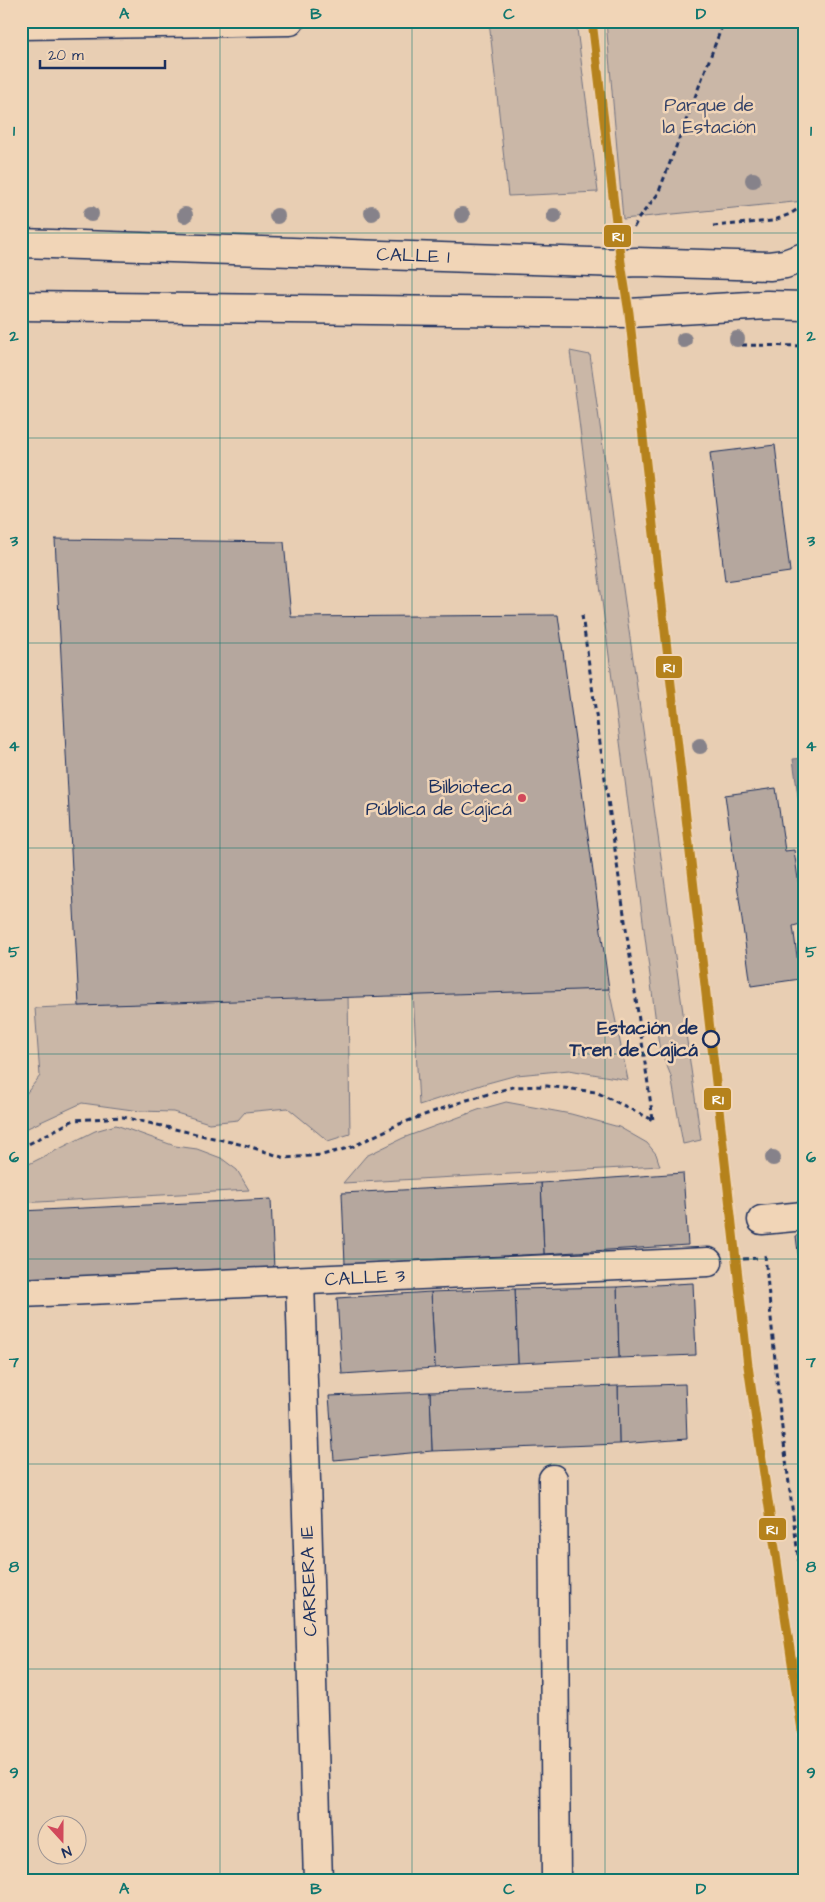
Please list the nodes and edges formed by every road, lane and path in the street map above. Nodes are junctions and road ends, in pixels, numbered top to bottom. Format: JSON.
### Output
{"nodes":[{"id":1,"x":290,"y":21,"type":"edge"},
{"id":2,"x":724,"y":21,"type":"edge"},
{"id":3,"x":258,"y":22,"type":"edge"},
{"id":4,"x":21,"y":26,"type":"edge"},
{"id":5,"x":804,"y":204,"type":"edge"},
{"id":6,"x":707,"y":226,"type":"dead end"},
{"id":7,"x":632,"y":232,"type":"dead end"},
{"id":8,"x":21,"y":242,"type":"edge"},
{"id":9,"x":804,"y":258,"type":"edge"},
{"id":10,"x":21,"y":306,"type":"edge"},
{"id":11,"x":804,"y":306,"type":"edge"},
{"id":12,"x":582,"y":615,"type":"dead end"},
{"id":13,"x":21,"y":1148,"type":"edge"},
{"id":14,"x":804,"y":1216,"type":"edge"},
{"id":15,"x":762,"y":1220,"type":"joint"},
{"id":16,"x":708,"y":1262,"type":"dead end"},
{"id":17,"x":300,"y":1281,"type":"junction"},
{"id":18,"x":21,"y":1293,"type":"edge"},
{"id":19,"x":553,"y":1479,"type":"dead end"},
{"id":20,"x":804,"y":1603,"type":"edge"},
{"id":21,"x":318,"y":1881,"type":"edge"},
{"id":22,"x":556,"y":1881,"type":"edge"}],
"edges":[{"from":1,"to":3,"type":"street"},
{"from":2,"to":7,"type":"path"},
{"from":3,"to":4,"type":"street"},
{"from":5,"to":6,"type":"path"},
{"from":8,"to":9,"type":"street","name":"CALLE 1"},
{"from":10,"to":11,"type":"street"},
{"from":12,"to":13,"type":"path"},
{"from":14,"to":15,"type":"street"},
{"from":15,"to":20,"type":"path"},
{"from":16,"to":17,"type":"street","name":"CALLE 3"},
{"from":17,"to":18,"type":"street","name":"CALLE 3"},
{"from":17,"to":21,"type":"street","name":"CARRERA 1E"},
{"from":19,"to":22,"type":"street"}]}
